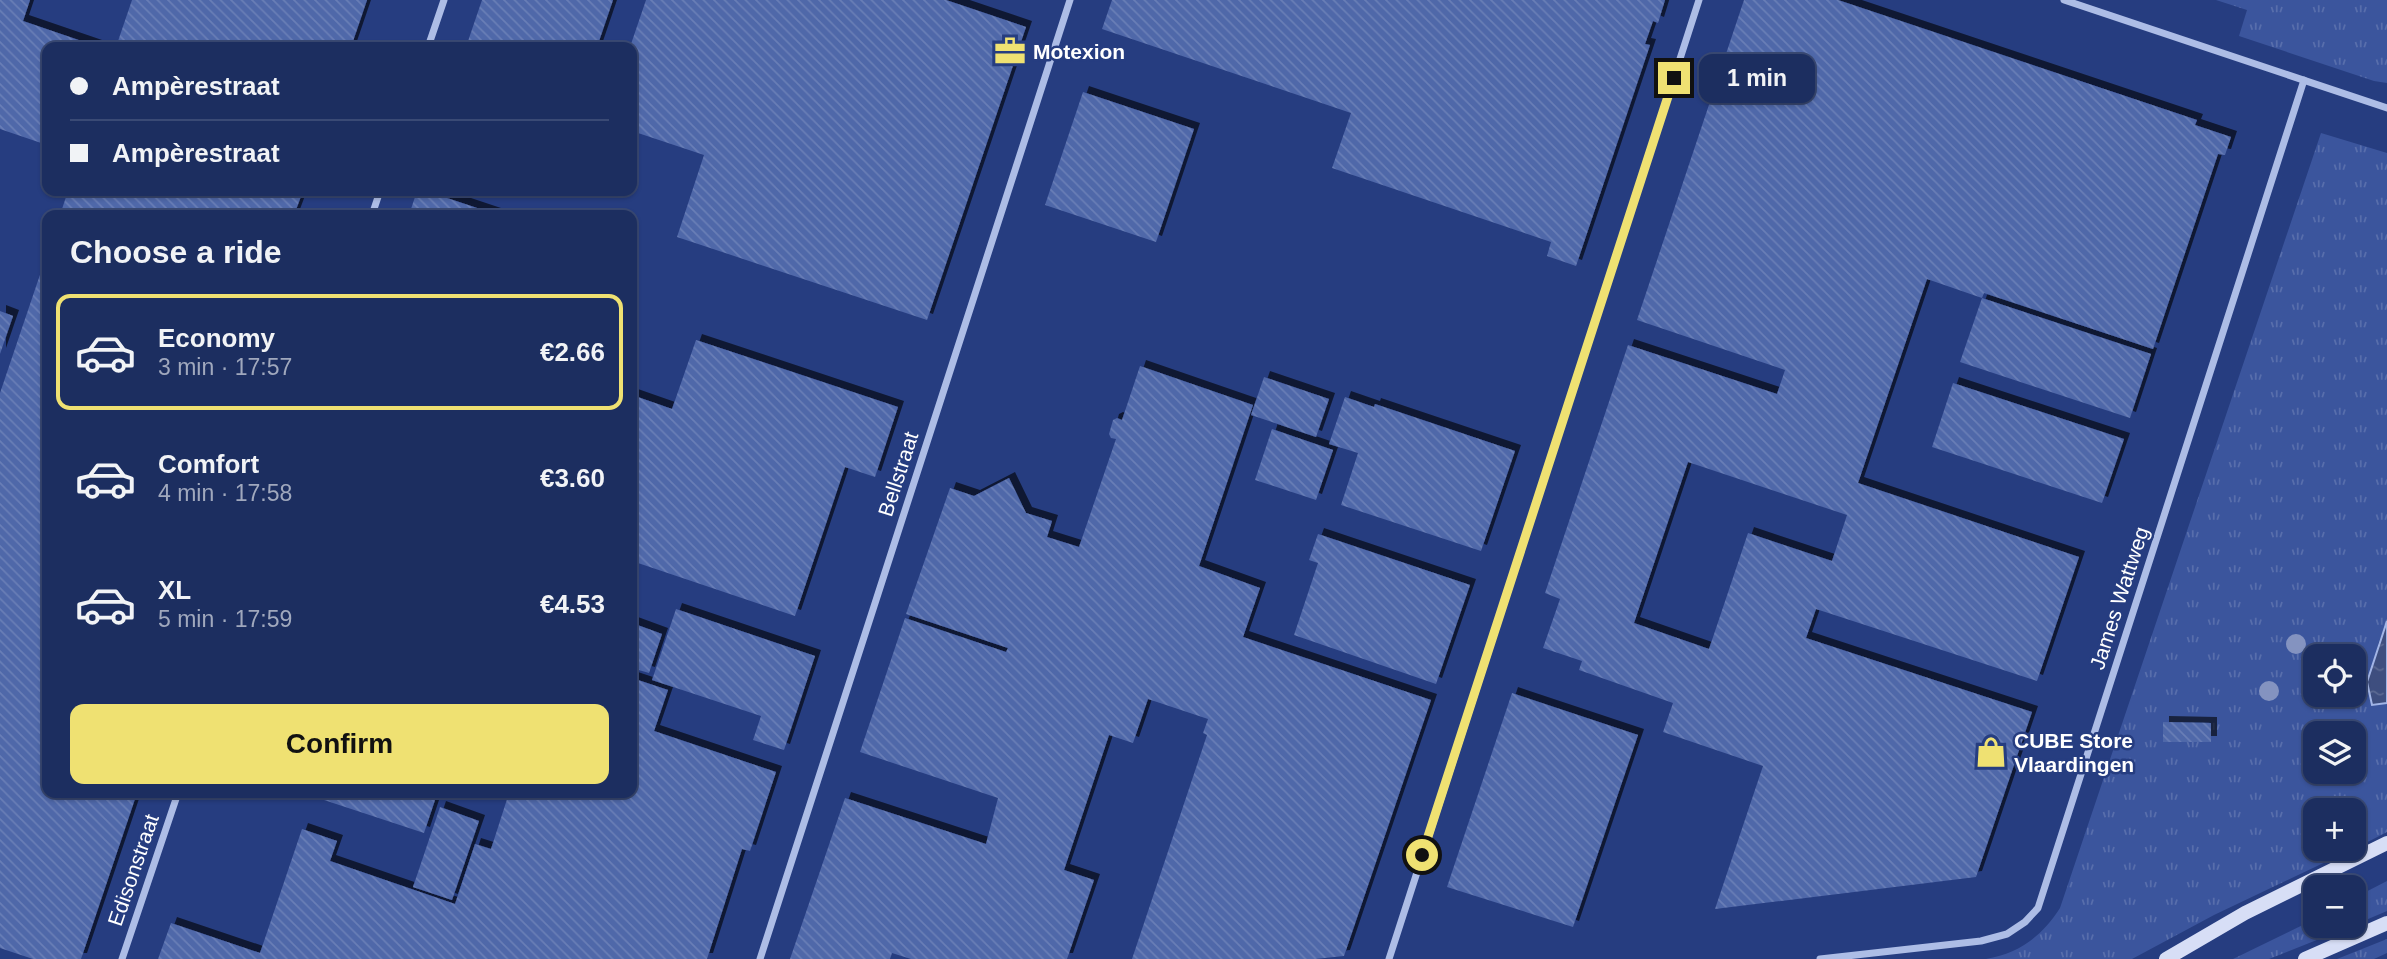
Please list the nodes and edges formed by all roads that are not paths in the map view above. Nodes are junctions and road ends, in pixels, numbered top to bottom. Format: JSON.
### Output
{"nodes":[{"id":1,"x":444,"y":0,"type":"edge"},
{"id":2,"x":1070,"y":0,"type":"edge"},
{"id":3,"x":1699,"y":0,"type":"edge"},
{"id":4,"x":2064,"y":0,"type":"edge"},
{"id":5,"x":430,"y":42,"type":"edge"},
{"id":6,"x":2304,"y":80,"type":"junction"},
{"id":7,"x":2387,"y":108,"type":"edge"},
{"id":8,"x":176,"y":798,"type":"edge"},
{"id":9,"x":2387,"y":843,"type":"edge"},
{"id":10,"x":2387,"y":923,"type":"edge"},
{"id":11,"x":122,"y":959,"type":"edge"},
{"id":12,"x":760,"y":959,"type":"edge"},
{"id":13,"x":1389,"y":959,"type":"edge"},
{"id":14,"x":1819,"y":959,"type":"edge"},
{"id":15,"x":2166,"y":959,"type":"edge"},
{"id":16,"x":2305,"y":959,"type":"edge"}],
"edges":[{"from":1,"to":5,"type":"street"},
{"from":2,"to":12,"type":"street","name":"Bellstraat"},
{"from":3,"to":13,"type":"street"},
{"from":4,"to":6,"type":"street"},
{"from":6,"to":7,"type":"street"},
{"from":6,"to":14,"type":"street","name":"James Wattweg"},
{"from":8,"to":11,"type":"street","name":"Edisonstraat"},
{"from":9,"to":15,"type":"street"},
{"from":10,"to":16,"type":"street"}]}
